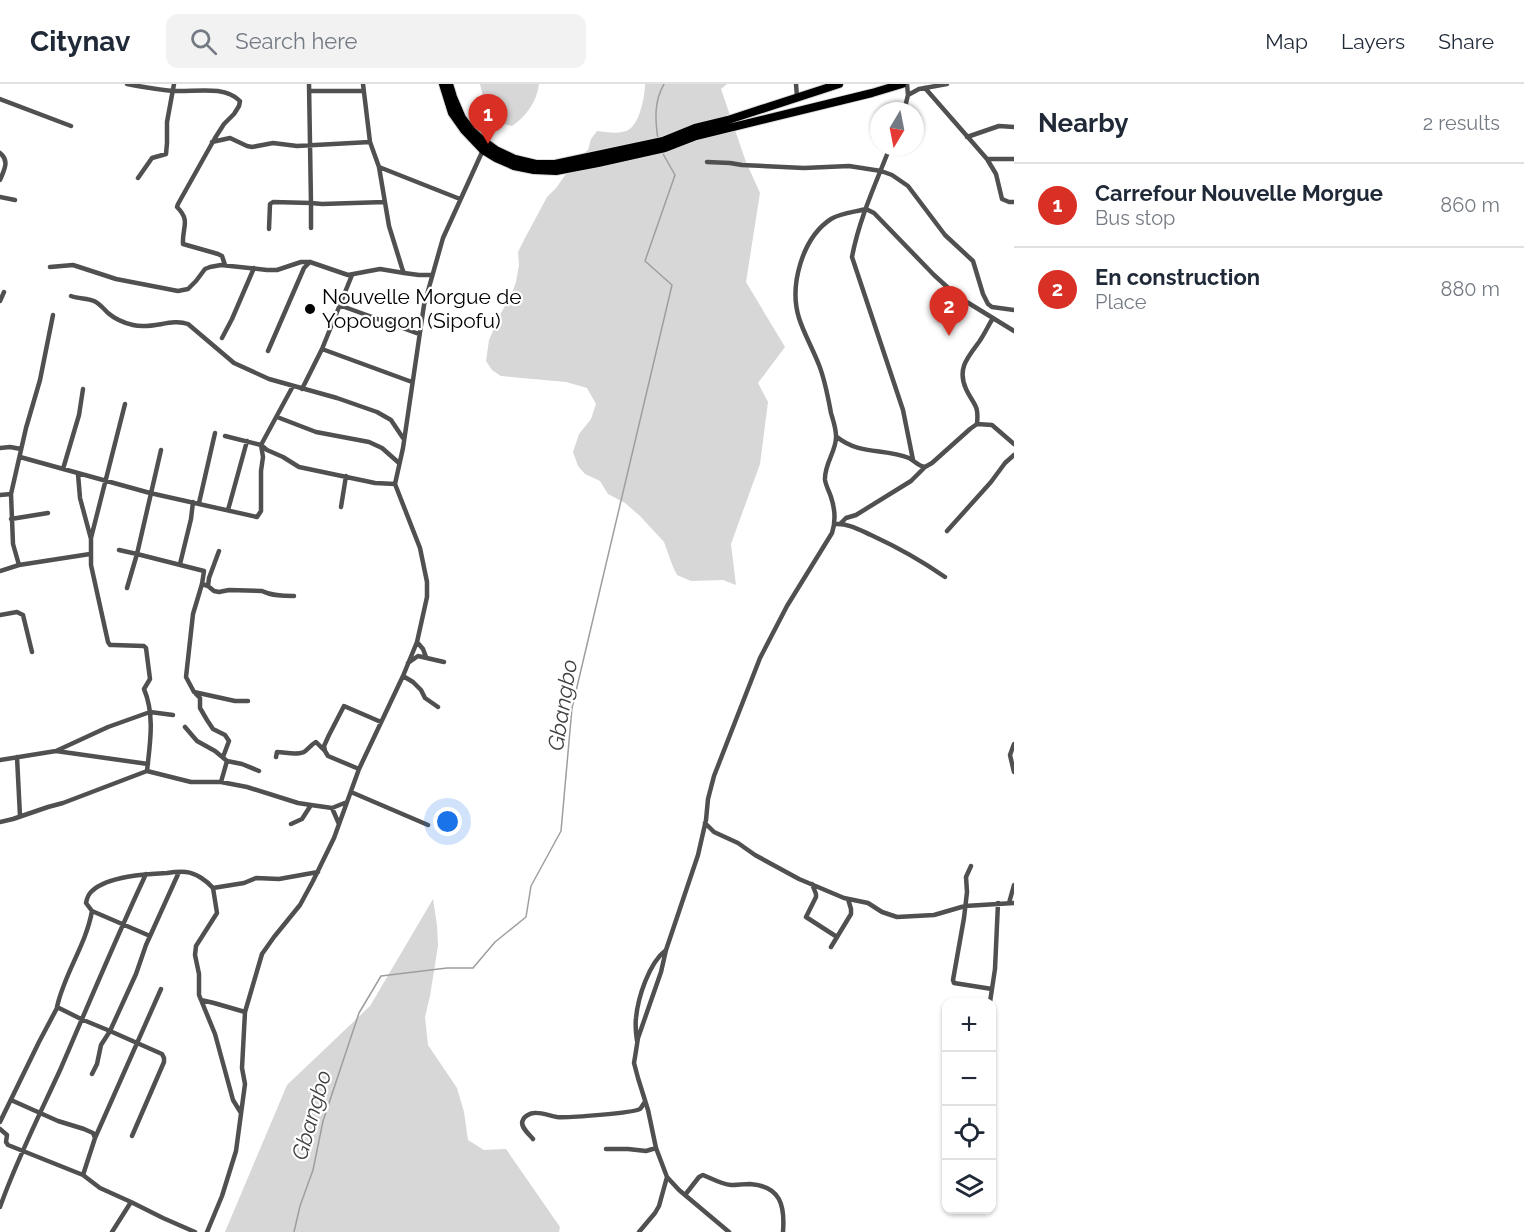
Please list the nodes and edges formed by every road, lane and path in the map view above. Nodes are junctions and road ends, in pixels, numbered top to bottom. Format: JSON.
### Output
{"nodes":[{"id":1,"x":127,"y":84,"type":"edge"},
{"id":2,"x":174,"y":84,"type":"edge"},
{"id":3,"x":309,"y":84,"type":"edge"},
{"id":4,"x":363,"y":84,"type":"edge"},
{"id":5,"x":443,"y":84,"type":"edge"},
{"id":6,"x":449,"y":84,"type":"edge"},
{"id":7,"x":796,"y":84,"type":"edge"},
{"id":8,"x":839,"y":84,"type":"edge"},
{"id":9,"x":904,"y":84,"type":"edge"},
{"id":10,"x":947,"y":84,"type":"edge"},
{"id":11,"x":925,"y":88,"type":"junction"},
{"id":12,"x":173,"y":91,"type":"junction"},
{"id":13,"x":310,"y":91,"type":"junction"},
{"id":14,"x":364,"y":91,"type":"junction"},
{"id":15,"x":908,"y":95,"type":"junction"},
{"id":16,"x":797,"y":97,"type":"junction"},
{"id":17,"x":0,"y":99,"type":"edge"},
{"id":18,"x":906,"y":102,"type":"edge"},
{"id":19,"x":71,"y":126,"type":"dead end"},
{"id":20,"x":1014,"y":127,"type":"edge"},
{"id":21,"x":967,"y":137,"type":"junction"},
{"id":22,"x":212,"y":142,"type":"junction"},
{"id":23,"x":370,"y":142,"type":"junction"},
{"id":24,"x":664,"y":144,"type":"junction"},
{"id":25,"x":310,"y":145,"type":"junction"},
{"id":26,"x":650,"y":148,"type":"junction"},
{"id":27,"x":483,"y":150,"type":"junction"},
{"id":28,"x":0,"y":153,"type":"edge"},
{"id":29,"x":887,"y":156,"type":"edge"},
{"id":30,"x":987,"y":159,"type":"junction"},
{"id":31,"x":1014,"y":159,"type":"edge"},
{"id":32,"x":707,"y":162,"type":"dead end"},
{"id":33,"x":379,"y":167,"type":"junction"},
{"id":34,"x":881,"y":171,"type":"junction"},
{"id":35,"x":138,"y":178,"type":"dead end"},
{"id":36,"x":0,"y":180,"type":"edge"},
{"id":37,"x":0,"y":197,"type":"edge"},
{"id":38,"x":460,"y":199,"type":"junction"},
{"id":39,"x":15,"y":200,"type":"dead end"},
{"id":40,"x":384,"y":202,"type":"junction"},
{"id":41,"x":1014,"y":202,"type":"edge"},
{"id":42,"x":311,"y":203,"type":"junction"},
{"id":43,"x":866,"y":208,"type":"junction"},
{"id":44,"x":312,"y":228,"type":"dead end"},
{"id":45,"x":269,"y":229,"type":"dead end"},
{"id":46,"x":310,"y":262,"type":"junction"},
{"id":47,"x":225,"y":265,"type":"junction"},
{"id":48,"x":50,"y":267,"type":"dead end"},
{"id":49,"x":254,"y":268,"type":"junction"},
{"id":50,"x":404,"y":273,"type":"junction"},
{"id":51,"x":352,"y":275,"type":"junction"},
{"id":52,"x":432,"y":275,"type":"junction"},
{"id":53,"x":4,"y":292,"type":"dead end"},
{"id":54,"x":71,"y":296,"type":"dead end"},
{"id":55,"x":0,"y":301,"type":"edge"},
{"id":56,"x":339,"y":305,"type":"junction"},
{"id":57,"x":1014,"y":310,"type":"edge"},
{"id":58,"x":53,"y":315,"type":"dead end"},
{"id":59,"x":993,"y":318,"type":"junction"},
{"id":60,"x":1014,"y":331,"type":"edge"},
{"id":61,"x":419,"y":334,"type":"junction"},
{"id":62,"x":222,"y":338,"type":"dead end"},
{"id":63,"x":322,"y":349,"type":"junction"},
{"id":64,"x":268,"y":351,"type":"dead end"},
{"id":65,"x":412,"y":382,"type":"junction"},
{"id":66,"x":293,"y":387,"type":"junction"},
{"id":67,"x":83,"y":389,"type":"dead end"},
{"id":68,"x":302,"y":389,"type":"junction"},
{"id":69,"x":125,"y":404,"type":"dead end"},
{"id":70,"x":277,"y":417,"type":"junction"},
{"id":71,"x":977,"y":424,"type":"junction"},
{"id":72,"x":215,"y":433,"type":"dead end"},
{"id":73,"x":225,"y":436,"type":"dead end"},
{"id":74,"x":837,"y":437,"type":"junction"},
{"id":75,"x":403,"y":439,"type":"junction"},
{"id":76,"x":1011,"y":440,"type":"edge"},
{"id":77,"x":247,"y":441,"type":"junction"},
{"id":78,"x":1014,"y":444,"type":"edge"},
{"id":79,"x":261,"y":446,"type":"junction"},
{"id":80,"x":0,"y":448,"type":"edge"},
{"id":81,"x":21,"y":449,"type":"junction"},
{"id":82,"x":161,"y":450,"type":"dead end"},
{"id":83,"x":20,"y":456,"type":"junction"},
{"id":84,"x":1014,"y":456,"type":"edge"},
{"id":85,"x":913,"y":460,"type":"junction"},
{"id":86,"x":399,"y":463,"type":"junction"},
{"id":87,"x":925,"y":467,"type":"junction"},
{"id":88,"x":63,"y":469,"type":"junction"},
{"id":89,"x":78,"y":474,"type":"junction"},
{"id":90,"x":346,"y":476,"type":"junction"},
{"id":91,"x":106,"y":481,"type":"junction"},
{"id":92,"x":395,"y":484,"type":"junction"},
{"id":93,"x":150,"y":493,"type":"junction"},
{"id":94,"x":10,"y":494,"type":"junction"},
{"id":95,"x":0,"y":495,"type":"edge"},
{"id":96,"x":196,"y":503,"type":"junction"},
{"id":97,"x":341,"y":507,"type":"dead end"},
{"id":98,"x":228,"y":510,"type":"junction"},
{"id":99,"x":48,"y":513,"type":"dead end"},
{"id":100,"x":11,"y":519,"type":"junction"},
{"id":101,"x":838,"y":524,"type":"junction"},
{"id":102,"x":946,"y":531,"type":"dead end"},
{"id":103,"x":91,"y":539,"type":"junction"},
{"id":104,"x":119,"y":550,"type":"dead end"},
{"id":105,"x":219,"y":551,"type":"dead end"},
{"id":106,"x":90,"y":554,"type":"junction"},
{"id":107,"x":137,"y":554,"type":"junction"},
{"id":108,"x":180,"y":564,"type":"junction"},
{"id":109,"x":19,"y":565,"type":"junction"},
{"id":110,"x":0,"y":571,"type":"edge"},
{"id":111,"x":945,"y":577,"type":"dead end"},
{"id":112,"x":202,"y":584,"type":"junction"},
{"id":113,"x":208,"y":585,"type":"junction"},
{"id":114,"x":127,"y":588,"type":"dead end"},
{"id":115,"x":294,"y":596,"type":"dead end"},
{"id":116,"x":0,"y":615,"type":"edge"},
{"id":117,"x":417,"y":642,"type":"junction"},
{"id":118,"x":32,"y":652,"type":"dead end"},
{"id":119,"x":426,"y":657,"type":"junction"},
{"id":120,"x":444,"y":662,"type":"dead end"},
{"id":121,"x":408,"y":663,"type":"junction"},
{"id":122,"x":403,"y":676,"type":"junction"},
{"id":123,"x":194,"y":692,"type":"junction"},
{"id":124,"x":248,"y":701,"type":"dead end"},
{"id":125,"x":438,"y":707,"type":"dead end"},
{"id":126,"x":150,"y":712,"type":"junction"},
{"id":127,"x":172,"y":715,"type":"dead end"},
{"id":128,"x":381,"y":722,"type":"junction"},
{"id":129,"x":185,"y":728,"type":"dead end"},
{"id":130,"x":1014,"y":744,"type":"edge"},
{"id":131,"x":56,"y":751,"type":"junction"},
{"id":132,"x":325,"y":751,"type":"junction"},
{"id":133,"x":17,"y":757,"type":"junction"},
{"id":134,"x":276,"y":757,"type":"dead end"},
{"id":135,"x":225,"y":759,"type":"junction"},
{"id":136,"x":0,"y":760,"type":"edge"},
{"id":137,"x":148,"y":764,"type":"junction"},
{"id":138,"x":359,"y":769,"type":"junction"},
{"id":139,"x":147,"y":771,"type":"junction"},
{"id":140,"x":259,"y":771,"type":"dead end"},
{"id":141,"x":1014,"y":772,"type":"edge"},
{"id":142,"x":221,"y":782,"type":"junction"},
{"id":143,"x":351,"y":792,"type":"junction"},
{"id":144,"x":346,"y":802,"type":"junction"},
{"id":145,"x":311,"y":805,"type":"junction"},
{"id":146,"x":332,"y":808,"type":"junction"},
{"id":147,"x":20,"y":816,"type":"junction"},
{"id":148,"x":0,"y":822,"type":"edge"},
{"id":149,"x":291,"y":824,"type":"dead end"},
{"id":150,"x":339,"y":824,"type":"junction"},
{"id":151,"x":428,"y":825,"type":"dead end"},
{"id":152,"x":707,"y":826,"type":"junction"},
{"id":153,"x":971,"y":866,"type":"dead end"},
{"id":154,"x":179,"y":872,"type":"junction"},
{"id":155,"x":318,"y":872,"type":"junction"},
{"id":156,"x":146,"y":874,"type":"junction"},
{"id":157,"x":812,"y":884,"type":"junction"},
{"id":158,"x":1014,"y":885,"type":"edge"},
{"id":159,"x":213,"y":888,"type":"junction"},
{"id":160,"x":848,"y":899,"type":"junction"},
{"id":161,"x":998,"y":903,"type":"junction"},
{"id":162,"x":1011,"y":903,"type":"edge"},
{"id":163,"x":965,"y":906,"type":"junction"},
{"id":164,"x":92,"y":911,"type":"junction"},
{"id":165,"x":122,"y":923,"type":"junction"},
{"id":166,"x":150,"y":936,"type":"junction"},
{"id":167,"x":837,"y":937,"type":"junction"},
{"id":168,"x":831,"y":947,"type":"dead end"},
{"id":169,"x":666,"y":950,"type":"junction"},
{"id":170,"x":161,"y":989,"type":"dead end"},
{"id":171,"x":992,"y":989,"type":"junction"},
{"id":172,"x":991,"y":998,"type":"edge"},
{"id":173,"x":201,"y":1000,"type":"junction"},
{"id":174,"x":57,"y":1008,"type":"junction"},
{"id":175,"x":245,"y":1012,"type":"junction"},
{"id":176,"x":81,"y":1019,"type":"junction"},
{"id":177,"x":110,"y":1030,"type":"junction"},
{"id":178,"x":137,"y":1043,"type":"junction"},
{"id":179,"x":638,"y":1043,"type":"junction"},
{"id":180,"x":92,"y":1074,"type":"dead end"},
{"id":181,"x":10,"y":1100,"type":"junction"},
{"id":182,"x":645,"y":1102,"type":"junction"},
{"id":183,"x":40,"y":1113,"type":"junction"},
{"id":184,"x":241,"y":1113,"type":"junction"},
{"id":185,"x":0,"y":1122,"type":"edge"},
{"id":186,"x":0,"y":1129,"type":"edge"},
{"id":187,"x":132,"y":1136,"type":"dead end"},
{"id":188,"x":95,"y":1138,"type":"junction"},
{"id":189,"x":532,"y":1139,"type":"dead end"},
{"id":190,"x":656,"y":1148,"type":"junction"},
{"id":191,"x":606,"y":1149,"type":"dead end"},
{"id":192,"x":23,"y":1151,"type":"junction"},
{"id":193,"x":83,"y":1175,"type":"junction"},
{"id":194,"x":667,"y":1177,"type":"junction"},
{"id":195,"x":685,"y":1195,"type":"junction"},
{"id":196,"x":131,"y":1202,"type":"junction"},
{"id":197,"x":0,"y":1207,"type":"edge"},
{"id":198,"x":112,"y":1232,"type":"edge"},
{"id":199,"x":195,"y":1232,"type":"edge"},
{"id":200,"x":207,"y":1232,"type":"edge"},
{"id":201,"x":639,"y":1232,"type":"edge"},
{"id":202,"x":729,"y":1232,"type":"edge"},
{"id":203,"x":783,"y":1232,"type":"edge"}],
"edges":[{"from":1,"to":12,"type":"street"},
{"from":2,"to":12,"type":"street"},
{"from":3,"to":13,"type":"street"},
{"from":4,"to":14,"type":"street"},
{"from":5,"to":27,"type":"main road"},
{"from":6,"to":26,"type":"main road"},
{"from":7,"to":16,"type":"street"},
{"from":8,"to":16,"type":"main road"},
{"from":9,"to":15,"type":"street"},
{"from":9,"to":24,"type":"main road"},
{"from":10,"to":11,"type":"street"},
{"from":11,"to":15,"type":"street"},
{"from":11,"to":21,"type":"street"},
{"from":12,"to":22,"type":"street"},
{"from":12,"to":35,"type":"street"},
{"from":13,"to":14,"type":"street"},
{"from":13,"to":25,"type":"street"},
{"from":14,"to":23,"type":"street"},
{"from":15,"to":18,"type":"street"},
{"from":16,"to":24,"type":"main road"},
{"from":17,"to":19,"type":"street"},
{"from":20,"to":21,"type":"street"},
{"from":21,"to":30,"type":"street"},
{"from":22,"to":25,"type":"street"},
{"from":22,"to":47,"type":"street"},
{"from":23,"to":25,"type":"street"},
{"from":23,"to":33,"type":"street"},
{"from":24,"to":26,"type":"main road"},
{"from":25,"to":42,"type":"street"},
{"from":26,"to":27,"type":"main road"},
{"from":27,"to":38,"type":"street"},
{"from":28,"to":36,"type":"street"},
{"from":29,"to":34,"type":"street"},
{"from":30,"to":31,"type":"street"},
{"from":30,"to":41,"type":"street"},
{"from":32,"to":34,"type":"street"},
{"from":33,"to":38,"type":"street"},
{"from":33,"to":40,"type":"street"},
{"from":34,"to":43,"type":"street"},
{"from":34,"to":57,"type":"street"},
{"from":37,"to":39,"type":"street"},
{"from":38,"to":52,"type":"street"},
{"from":40,"to":42,"type":"street"},
{"from":40,"to":50,"type":"street"},
{"from":42,"to":44,"type":"street"},
{"from":42,"to":45,"type":"street"},
{"from":43,"to":59,"type":"street"},
{"from":43,"to":74,"type":"street"},
{"from":43,"to":85,"type":"street"},
{"from":46,"to":49,"type":"street"},
{"from":46,"to":51,"type":"street"},
{"from":46,"to":64,"type":"street"},
{"from":47,"to":48,"type":"street"},
{"from":47,"to":49,"type":"street"},
{"from":49,"to":62,"type":"street"},
{"from":50,"to":51,"type":"street"},
{"from":50,"to":52,"type":"street"},
{"from":51,"to":56,"type":"street"},
{"from":52,"to":61,"type":"street"},
{"from":53,"to":55,"type":"street"},
{"from":54,"to":66,"type":"street"},
{"from":56,"to":61,"type":"street"},
{"from":56,"to":63,"type":"street"},
{"from":58,"to":81,"type":"street"},
{"from":59,"to":60,"type":"street"},
{"from":59,"to":71,"type":"street"},
{"from":61,"to":65,"type":"street"},
{"from":63,"to":65,"type":"street"},
{"from":63,"to":68,"type":"street"},
{"from":65,"to":75,"type":"street"},
{"from":66,"to":68,"type":"street"},
{"from":66,"to":70,"type":"street"},
{"from":67,"to":88,"type":"street"},
{"from":68,"to":75,"type":"street"},
{"from":69,"to":91,"type":"street"},
{"from":70,"to":79,"type":"street"},
{"from":70,"to":86,"type":"street"},
{"from":71,"to":76,"type":"street"},
{"from":71,"to":87,"type":"street"},
{"from":72,"to":96,"type":"street"},
{"from":73,"to":77,"type":"street"},
{"from":74,"to":85,"type":"street"},
{"from":74,"to":101,"type":"street"},
{"from":75,"to":86,"type":"street"},
{"from":76,"to":78,"type":"street"},
{"from":77,"to":79,"type":"street"},
{"from":77,"to":98,"type":"street"},
{"from":79,"to":90,"type":"street"},
{"from":79,"to":98,"type":"street"},
{"from":80,"to":81,"type":"street"},
{"from":81,"to":83,"type":"street"},
{"from":82,"to":93,"type":"street"},
{"from":83,"to":88,"type":"street"},
{"from":83,"to":94,"type":"street"},
{"from":84,"to":102,"type":"street"},
{"from":85,"to":87,"type":"street"},
{"from":86,"to":92,"type":"street"},
{"from":87,"to":101,"type":"street"},
{"from":88,"to":89,"type":"street"},
{"from":89,"to":91,"type":"street"},
{"from":89,"to":103,"type":"street"},
{"from":90,"to":92,"type":"street"},
{"from":90,"to":97,"type":"street"},
{"from":91,"to":93,"type":"street"},
{"from":91,"to":103,"type":"street"},
{"from":92,"to":117,"type":"street"},
{"from":93,"to":96,"type":"street"},
{"from":93,"to":107,"type":"street"},
{"from":94,"to":95,"type":"street"},
{"from":94,"to":100,"type":"street"},
{"from":96,"to":98,"type":"street"},
{"from":96,"to":108,"type":"street"},
{"from":99,"to":100,"type":"street"},
{"from":100,"to":109,"type":"street"},
{"from":101,"to":111,"type":"street"},
{"from":101,"to":152,"type":"street"},
{"from":103,"to":106,"type":"street"},
{"from":104,"to":107,"type":"street"},
{"from":105,"to":113,"type":"street"},
{"from":106,"to":109,"type":"street"},
{"from":106,"to":126,"type":"street"},
{"from":107,"to":108,"type":"street"},
{"from":107,"to":114,"type":"street"},
{"from":108,"to":112,"type":"street"},
{"from":109,"to":110,"type":"street"},
{"from":112,"to":113,"type":"street"},
{"from":112,"to":123,"type":"street"},
{"from":113,"to":115,"type":"street"},
{"from":116,"to":118,"type":"street"},
{"from":117,"to":119,"type":"street"},
{"from":117,"to":121,"type":"street"},
{"from":119,"to":120,"type":"street"},
{"from":119,"to":121,"type":"street"},
{"from":121,"to":122,"type":"street"},
{"from":122,"to":125,"type":"street"},
{"from":122,"to":128,"type":"street"},
{"from":123,"to":124,"type":"street"},
{"from":123,"to":135,"type":"street"},
{"from":126,"to":127,"type":"street"},
{"from":126,"to":131,"type":"street"},
{"from":126,"to":137,"type":"street"},
{"from":128,"to":132,"type":"street"},
{"from":128,"to":138,"type":"street"},
{"from":129,"to":135,"type":"street"},
{"from":130,"to":141,"type":"street"},
{"from":131,"to":133,"type":"street"},
{"from":131,"to":137,"type":"street"},
{"from":132,"to":134,"type":"street"},
{"from":132,"to":138,"type":"street"},
{"from":133,"to":136,"type":"street"},
{"from":133,"to":147,"type":"street"},
{"from":135,"to":140,"type":"street"},
{"from":135,"to":142,"type":"street"},
{"from":137,"to":139,"type":"street"},
{"from":138,"to":143,"type":"street"},
{"from":139,"to":142,"type":"street"},
{"from":139,"to":147,"type":"street"},
{"from":142,"to":145,"type":"street"},
{"from":143,"to":144,"type":"street"},
{"from":143,"to":151,"type":"street"},
{"from":144,"to":146,"type":"street"},
{"from":144,"to":150,"type":"street"},
{"from":145,"to":146,"type":"street"},
{"from":145,"to":149,"type":"street"},
{"from":146,"to":150,"type":"street"},
{"from":147,"to":148,"type":"street"},
{"from":150,"to":155,"type":"street"},
{"from":152,"to":157,"type":"street"},
{"from":152,"to":169,"type":"street"},
{"from":153,"to":163,"type":"street"},
{"from":154,"to":156,"type":"street"},
{"from":154,"to":159,"type":"street"},
{"from":154,"to":166,"type":"street"},
{"from":155,"to":159,"type":"street"},
{"from":155,"to":175,"type":"street"},
{"from":156,"to":164,"type":"street"},
{"from":156,"to":165,"type":"street"},
{"from":157,"to":160,"type":"street"},
{"from":157,"to":167,"type":"street"},
{"from":158,"to":162,"type":"street"},
{"from":159,"to":173,"type":"street"},
{"from":160,"to":163,"type":"street"},
{"from":160,"to":167,"type":"street"},
{"from":161,"to":162,"type":"street"},
{"from":161,"to":163,"type":"street"},
{"from":161,"to":171,"type":"street"},
{"from":163,"to":171,"type":"street"},
{"from":164,"to":165,"type":"street"},
{"from":164,"to":174,"type":"street"},
{"from":165,"to":166,"type":"street"},
{"from":165,"to":176,"type":"street"},
{"from":166,"to":177,"type":"street"},
{"from":167,"to":168,"type":"street"},
{"from":169,"to":179,"type":"street"},
{"from":169,"to":179,"type":"street"},
{"from":170,"to":178,"type":"street"},
{"from":171,"to":172,"type":"street"},
{"from":173,"to":175,"type":"street"},
{"from":173,"to":184,"type":"street"},
{"from":174,"to":176,"type":"street"},
{"from":174,"to":181,"type":"street"},
{"from":175,"to":184,"type":"street"},
{"from":176,"to":177,"type":"street"},
{"from":176,"to":183,"type":"street"},
{"from":177,"to":178,"type":"street"},
{"from":177,"to":180,"type":"street"},
{"from":178,"to":187,"type":"street"},
{"from":178,"to":188,"type":"street"},
{"from":179,"to":182,"type":"street"},
{"from":181,"to":183,"type":"street"},
{"from":181,"to":185,"type":"street"},
{"from":182,"to":189,"type":"street"},
{"from":182,"to":190,"type":"street"},
{"from":183,"to":188,"type":"street"},
{"from":183,"to":192,"type":"street"},
{"from":184,"to":200,"type":"street"},
{"from":186,"to":192,"type":"street"},
{"from":188,"to":193,"type":"street"},
{"from":190,"to":191,"type":"street"},
{"from":190,"to":194,"type":"street"},
{"from":192,"to":193,"type":"street"},
{"from":192,"to":197,"type":"street"},
{"from":193,"to":196,"type":"street"},
{"from":194,"to":195,"type":"street"},
{"from":194,"to":201,"type":"street"},
{"from":195,"to":202,"type":"street"},
{"from":195,"to":203,"type":"street"},
{"from":196,"to":198,"type":"street"},
{"from":196,"to":199,"type":"street"}]}
